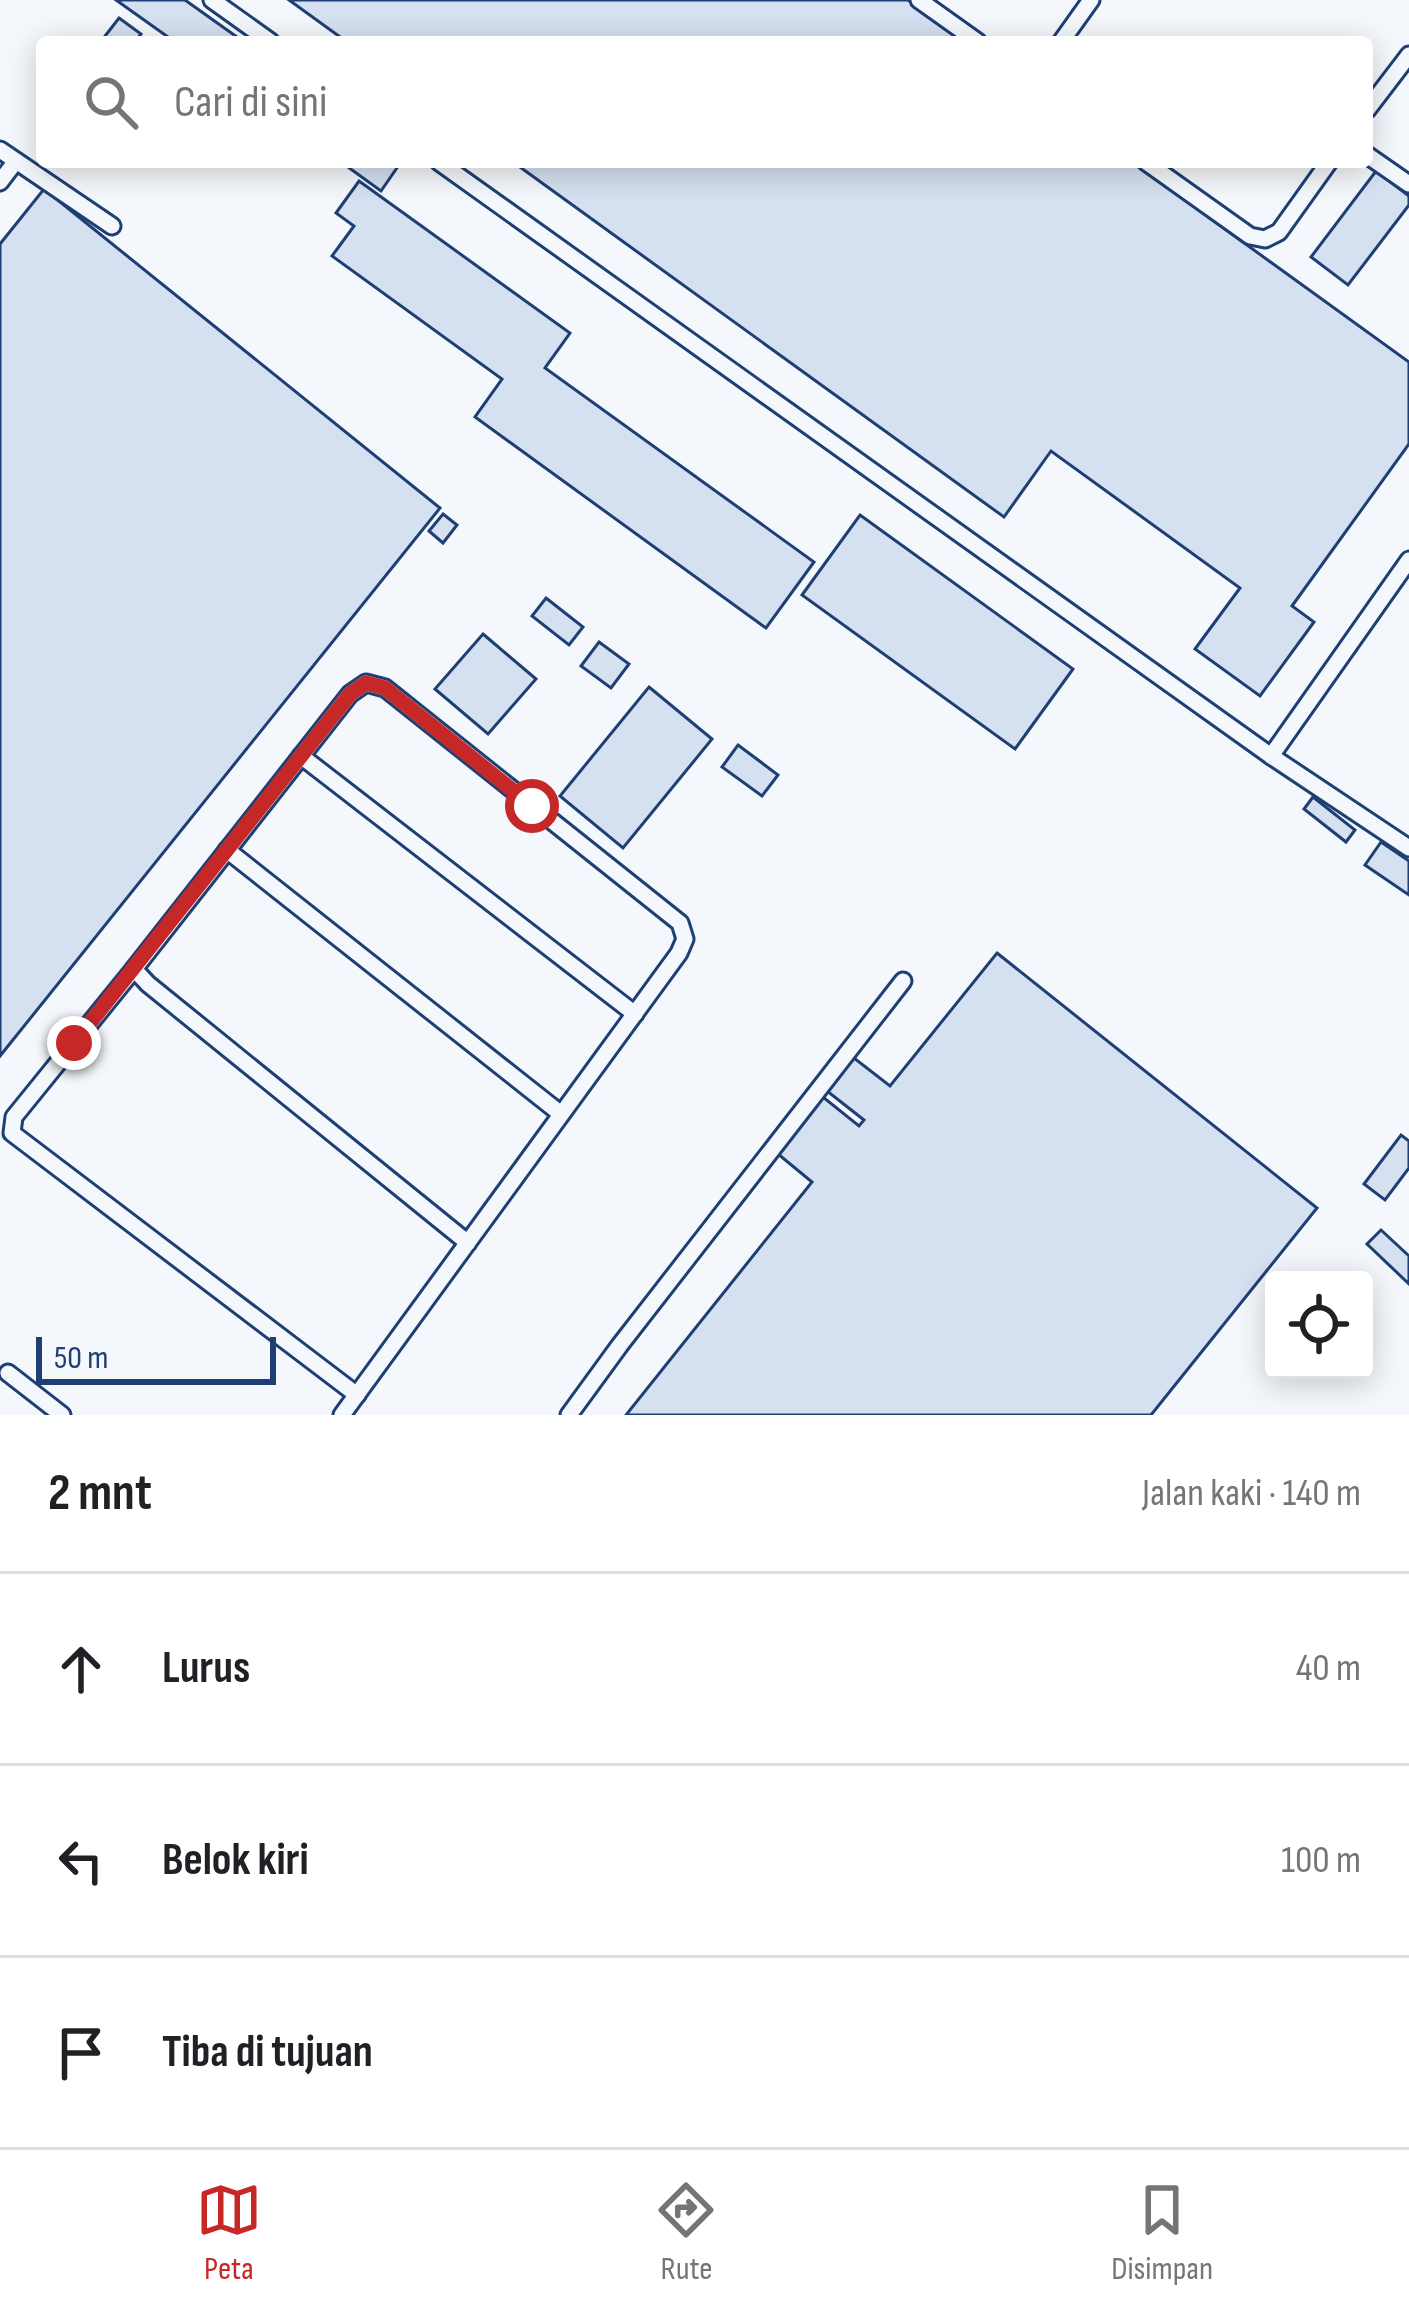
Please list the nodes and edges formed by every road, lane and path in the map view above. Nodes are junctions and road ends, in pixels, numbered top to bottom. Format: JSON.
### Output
{"nodes":[{"id":1,"x":212,"y":0,"type":"edge"},
{"id":2,"x":919,"y":0,"type":"edge"},
{"id":3,"x":1091,"y":0,"type":"edge"},
{"id":4,"x":263,"y":36,"type":"edge"},
{"id":5,"x":970,"y":36,"type":"edge"},
{"id":6,"x":1064,"y":36,"type":"edge"},
{"id":7,"x":1409,"y":56,"type":"edge"},
{"id":8,"x":1373,"y":102,"type":"edge"},
{"id":9,"x":0,"y":150,"type":"edge"},
{"id":10,"x":1373,"y":159,"type":"edge"},
{"id":11,"x":16,"y":161,"type":"junction"},
{"id":12,"x":447,"y":168,"type":"edge"},
{"id":13,"x":1154,"y":168,"type":"edge"},
{"id":14,"x":1325,"y":168,"type":"edge"},
{"id":15,"x":0,"y":182,"type":"edge"},
{"id":16,"x":1409,"y":184,"type":"edge"},
{"id":17,"x":112,"y":226,"type":"dead end"},
{"id":18,"x":1409,"y":560,"type":"edge"},
{"id":19,"x":1270,"y":755,"type":"junction"},
{"id":20,"x":302,"y":756,"type":"junction"},
{"id":21,"x":1409,"y":827,"type":"edge"},
{"id":22,"x":1404,"y":845,"type":"edge"},
{"id":23,"x":227,"y":850,"type":"junction"},
{"id":24,"x":134,"y":969,"type":"junction"},
{"id":25,"x":903,"y":981,"type":"dead end"},
{"id":26,"x":634,"y":1014,"type":"junction"},
{"id":27,"x":561,"y":1114,"type":"junction"},
{"id":28,"x":468,"y":1243,"type":"junction"},
{"id":29,"x":8,"y":1373,"type":"dead end"},
{"id":30,"x":358,"y":1395,"type":"junction"},
{"id":31,"x":62,"y":1415,"type":"edge"},
{"id":32,"x":343,"y":1415,"type":"edge"},
{"id":33,"x":569,"y":1415,"type":"edge"}],
"edges":[{"from":1,"to":4,"type":"lane"},
{"from":2,"to":5,"type":"lane"},
{"from":3,"to":6,"type":"lane"},
{"from":7,"to":8,"type":"lane"},
{"from":9,"to":11,"type":"lane"},
{"from":10,"to":16,"type":"lane"},
{"from":11,"to":15,"type":"lane"},
{"from":11,"to":17,"type":"lane"},
{"from":12,"to":19,"type":"lane"},
{"from":13,"to":14,"type":"lane"},
{"from":18,"to":19,"type":"lane"},
{"from":19,"to":22,"type":"lane"},
{"from":20,"to":23,"type":"lane"},
{"from":20,"to":26,"type":"lane"},
{"from":20,"to":26,"type":"lane"},
{"from":21,"to":22,"type":"lane"},
{"from":23,"to":24,"type":"lane"},
{"from":23,"to":27,"type":"lane"},
{"from":24,"to":28,"type":"lane"},
{"from":24,"to":30,"type":"lane"},
{"from":25,"to":33,"type":"lane"},
{"from":26,"to":27,"type":"lane"},
{"from":27,"to":28,"type":"lane"},
{"from":28,"to":30,"type":"lane"},
{"from":29,"to":31,"type":"lane"},
{"from":30,"to":32,"type":"lane"}]}
